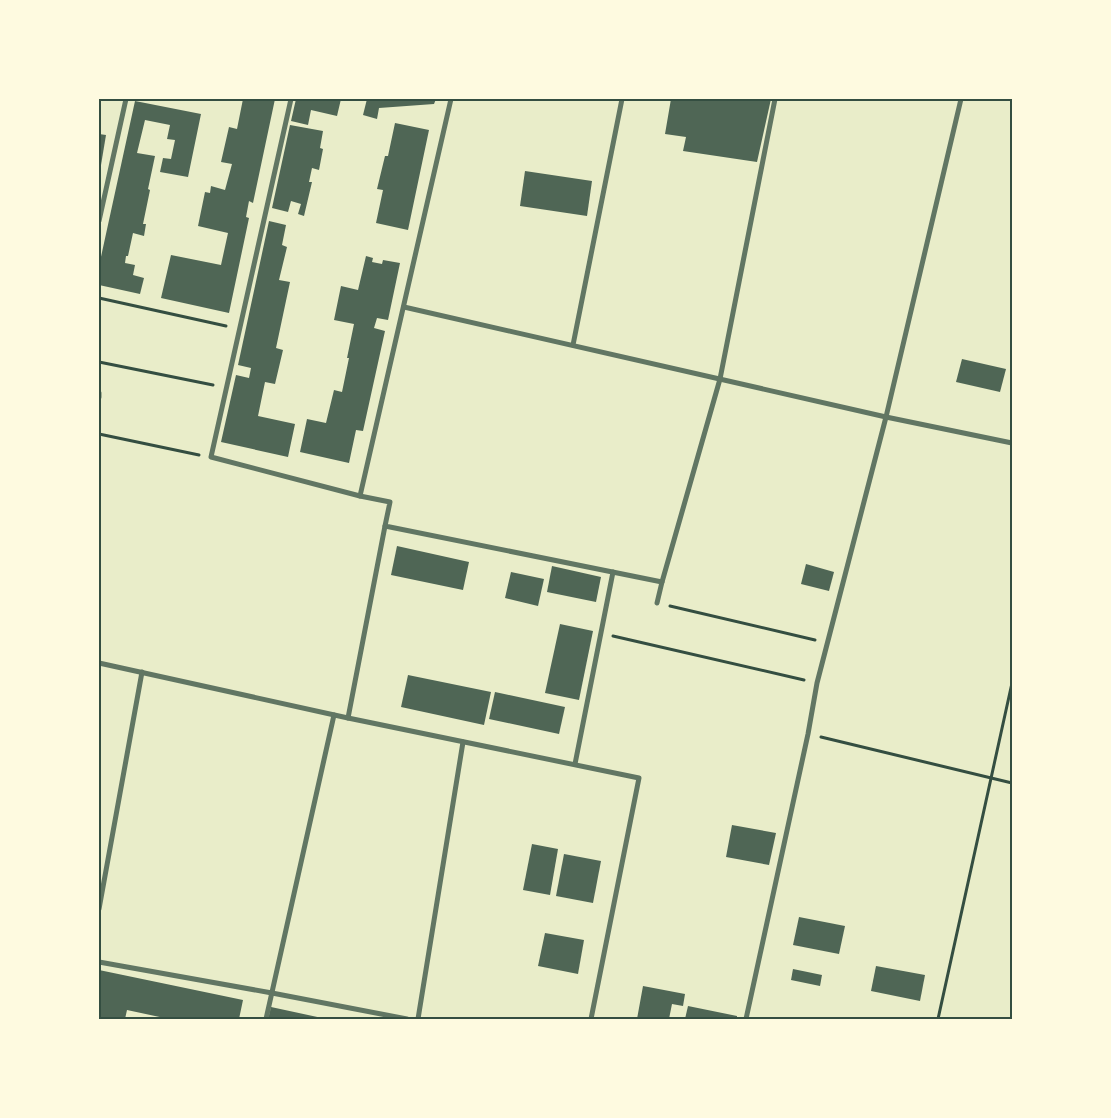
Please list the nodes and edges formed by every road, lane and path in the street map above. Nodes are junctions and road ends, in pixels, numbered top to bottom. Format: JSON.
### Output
{"nodes":[{"id":1,"x":126,"y":99,"type":"edge"},
{"id":2,"x":291,"y":99,"type":"edge"},
{"id":3,"x":452,"y":99,"type":"edge"},
{"id":4,"x":622,"y":99,"type":"edge"},
{"id":5,"x":776,"y":99,"type":"edge"},
{"id":6,"x":961,"y":99,"type":"edge"},
{"id":7,"x":99,"y":221,"type":"edge"},
{"id":8,"x":99,"y":298,"type":"edge"},
{"id":9,"x":404,"y":307,"type":"junction"},
{"id":10,"x":239,"y":328,"type":"junction"},
{"id":11,"x":572,"y":345,"type":"junction"},
{"id":12,"x":99,"y":362,"type":"edge"},
{"id":13,"x":720,"y":379,"type":"junction"},
{"id":14,"x":226,"y":388,"type":"junction"},
{"id":15,"x":886,"y":417,"type":"junction"},
{"id":16,"x":99,"y":434,"type":"edge"},
{"id":17,"x":1012,"y":443,"type":"edge"},
{"id":18,"x":210,"y":458,"type":"junction"},
{"id":19,"x":360,"y":496,"type":"junction"},
{"id":20,"x":385,"y":526,"type":"junction"},
{"id":21,"x":613,"y":572,"type":"junction"},
{"id":22,"x":662,"y":582,"type":"junction"},
{"id":23,"x":657,"y":603,"type":"joint"},
{"id":24,"x":601,"y":634,"type":"junction"},
{"id":25,"x":828,"y":643,"type":"junction"},
{"id":26,"x":99,"y":664,"type":"edge"},
{"id":27,"x":142,"y":672,"type":"junction"},
{"id":28,"x":817,"y":683,"type":"junction"},
{"id":29,"x":1012,"y":683,"type":"edge"},
{"id":30,"x":334,"y":714,"type":"junction"},
{"id":31,"x":348,"y":718,"type":"junction"},
{"id":32,"x":808,"y":734,"type":"junction"},
{"id":33,"x":463,"y":742,"type":"junction"},
{"id":34,"x":575,"y":764,"type":"junction"},
{"id":35,"x":991,"y":778,"type":"junction"},
{"id":36,"x":1012,"y":783,"type":"edge"},
{"id":37,"x":99,"y":908,"type":"edge"},
{"id":38,"x":99,"y":962,"type":"edge"},
{"id":39,"x":272,"y":993,"type":"junction"},
{"id":40,"x":266,"y":1019,"type":"edge"},
{"id":41,"x":407,"y":1019,"type":"edge"},
{"id":42,"x":418,"y":1019,"type":"edge"},
{"id":43,"x":591,"y":1019,"type":"edge"},
{"id":44,"x":746,"y":1019,"type":"edge"},
{"id":45,"x":938,"y":1019,"type":"edge"}],
"edges":[{"from":1,"to":7,"type":"street"},
{"from":2,"to":10,"type":"street"},
{"from":3,"to":9,"type":"street"},
{"from":4,"to":11,"type":"street"},
{"from":5,"to":13,"type":"street"},
{"from":6,"to":15,"type":"street"},
{"from":8,"to":10,"type":"path"},
{"from":9,"to":11,"type":"street"},
{"from":9,"to":19,"type":"street"},
{"from":10,"to":14,"type":"street"},
{"from":11,"to":13,"type":"street"},
{"from":12,"to":14,"type":"path"},
{"from":13,"to":15,"type":"street"},
{"from":13,"to":22,"type":"street"},
{"from":14,"to":18,"type":"street"},
{"from":15,"to":17,"type":"street"},
{"from":15,"to":25,"type":"street"},
{"from":16,"to":18,"type":"path"},
{"from":18,"to":19,"type":"street"},
{"from":19,"to":20,"type":"street"},
{"from":20,"to":21,"type":"street"},
{"from":20,"to":31,"type":"street"},
{"from":21,"to":22,"type":"street"},
{"from":21,"to":24,"type":"street"},
{"from":22,"to":23,"type":"street"},
{"from":23,"to":25,"type":"path"},
{"from":24,"to":28,"type":"path"},
{"from":24,"to":34,"type":"street"},
{"from":25,"to":28,"type":"street"},
{"from":26,"to":27,"type":"street"},
{"from":27,"to":30,"type":"street"},
{"from":27,"to":37,"type":"street"},
{"from":28,"to":32,"type":"street"},
{"from":29,"to":35,"type":"path"},
{"from":30,"to":31,"type":"street"},
{"from":30,"to":39,"type":"street"},
{"from":31,"to":33,"type":"street"},
{"from":32,"to":35,"type":"path"},
{"from":32,"to":44,"type":"street"},
{"from":33,"to":34,"type":"street"},
{"from":33,"to":42,"type":"street"},
{"from":34,"to":43,"type":"street"},
{"from":35,"to":36,"type":"path"},
{"from":35,"to":45,"type":"path"},
{"from":38,"to":39,"type":"street"},
{"from":39,"to":40,"type":"street"},
{"from":39,"to":41,"type":"street"}]}
